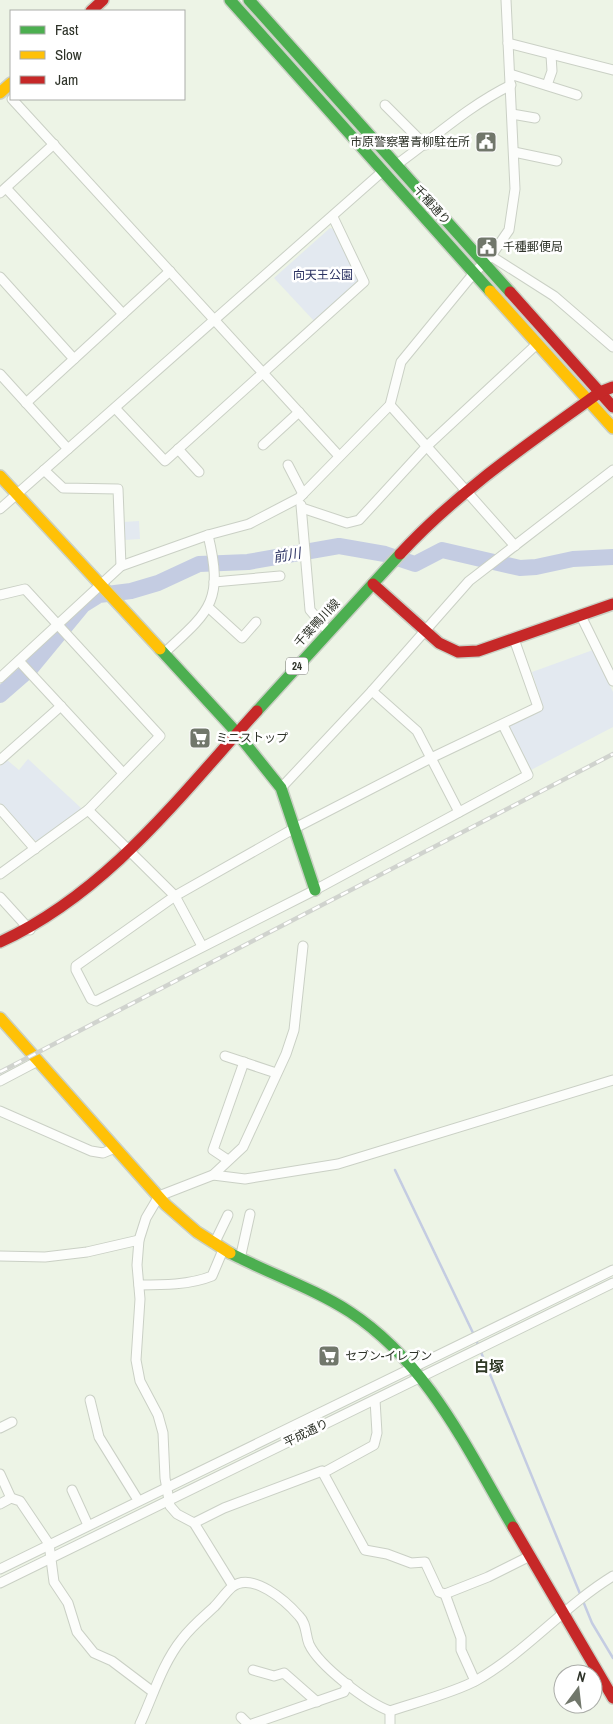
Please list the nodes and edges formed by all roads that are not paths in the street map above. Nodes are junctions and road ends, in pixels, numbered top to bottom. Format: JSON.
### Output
{"nodes":[{"id":1,"x":103,"y":0,"type":"edge"},
{"id":2,"x":230,"y":0,"type":"edge"},
{"id":3,"x":249,"y":0,"type":"edge"},
{"id":4,"x":506,"y":0,"type":"edge"},
{"id":5,"x":92,"y":10,"type":"edge"},
{"id":6,"x":508,"y":43,"type":"junction"},
{"id":7,"x":551,"y":55,"type":"junction"},
{"id":8,"x":613,"y":70,"type":"edge"},
{"id":9,"x":510,"y":74,"type":"junction"},
{"id":10,"x":511,"y":86,"type":"junction"},
{"id":11,"x":548,"y":86,"type":"junction"},
{"id":12,"x":577,"y":95,"type":"dead end"},
{"id":13,"x":14,"y":100,"type":"edge"},
{"id":14,"x":386,"y":105,"type":"dead end"},
{"id":15,"x":512,"y":114,"type":"junction"},
{"id":16,"x":535,"y":118,"type":"dead end"},
{"id":17,"x":54,"y":144,"type":"junction"},
{"id":18,"x":425,"y":145,"type":"junction"},
{"id":19,"x":514,"y":152,"type":"junction"},
{"id":20,"x":557,"y":161,"type":"dead end"},
{"id":21,"x":396,"y":165,"type":"junction"},
{"id":22,"x":383,"y":171,"type":"junction"},
{"id":23,"x":3,"y":191,"type":"edge"},
{"id":24,"x":333,"y":217,"type":"junction"},
{"id":25,"x":488,"y":260,"type":"junction"},
{"id":26,"x":170,"y":271,"type":"junction"},
{"id":27,"x":474,"y":273,"type":"junction"},
{"id":28,"x":0,"y":277,"type":"edge"},
{"id":29,"x":123,"y":314,"type":"junction"},
{"id":30,"x":215,"y":320,"type":"junction"},
{"id":31,"x":537,"y":344,"type":"junction"},
{"id":32,"x":613,"y":347,"type":"edge"},
{"id":33,"x":74,"y":359,"type":"junction"},
{"id":34,"x":263,"y":373,"type":"junction"},
{"id":35,"x":0,"y":374,"type":"edge"},
{"id":36,"x":613,"y":376,"type":"edge"},
{"id":37,"x":613,"y":387,"type":"edge"},
{"id":38,"x":600,"y":392,"type":"junction"},
{"id":39,"x":588,"y":401,"type":"junction"},
{"id":40,"x":26,"y":403,"type":"junction"},
{"id":41,"x":390,"y":405,"type":"junction"},
{"id":42,"x":613,"y":407,"type":"edge"},
{"id":43,"x":115,"y":408,"type":"junction"},
{"id":44,"x":299,"y":412,"type":"junction"},
{"id":45,"x":613,"y":428,"type":"edge"},
{"id":46,"x":263,"y":444,"type":"dead end"},
{"id":47,"x":426,"y":447,"type":"junction"},
{"id":48,"x":68,"y":449,"type":"junction"},
{"id":49,"x":178,"y":449,"type":"junction"},
{"id":50,"x":339,"y":456,"type":"junction"},
{"id":51,"x":288,"y":465,"type":"dead end"},
{"id":52,"x":44,"y":470,"type":"junction"},
{"id":53,"x":613,"y":470,"type":"edge"},
{"id":54,"x":199,"y":472,"type":"dead end"},
{"id":55,"x":0,"y":476,"type":"edge"},
{"id":56,"x":464,"y":490,"type":"junction"},
{"id":57,"x":17,"y":494,"type":"junction"},
{"id":58,"x":301,"y":496,"type":"junction"},
{"id":59,"x":302,"y":508,"type":"junction"},
{"id":60,"x":0,"y":509,"type":"edge"},
{"id":61,"x":208,"y":535,"type":"junction"},
{"id":62,"x":515,"y":546,"type":"junction"},
{"id":63,"x":121,"y":566,"type":"junction"},
{"id":64,"x":280,"y":576,"type":"dead end"},
{"id":65,"x":214,"y":582,"type":"junction"},
{"id":66,"x":373,"y":584,"type":"junction"},
{"id":67,"x":100,"y":586,"type":"junction"},
{"id":68,"x":0,"y":595,"type":"edge"},
{"id":69,"x":613,"y":604,"type":"edge"},
{"id":70,"x":208,"y":607,"type":"junction"},
{"id":71,"x":581,"y":616,"type":"junction"},
{"id":72,"x":256,"y":622,"type":"dead end"},
{"id":73,"x":58,"y":626,"type":"junction"},
{"id":74,"x":424,"y":630,"type":"junction"},
{"id":75,"x":328,"y":631,"type":"junction"},
{"id":76,"x":514,"y":639,"type":"junction"},
{"id":77,"x":163,"y":654,"type":"junction"},
{"id":78,"x":19,"y":661,"type":"junction"},
{"id":79,"x":0,"y":678,"type":"edge"},
{"id":80,"x":613,"y":681,"type":"edge"},
{"id":81,"x":372,"y":691,"type":"junction"},
{"id":82,"x":61,"y":706,"type":"junction"},
{"id":83,"x":503,"y":725,"type":"junction"},
{"id":84,"x":237,"y":733,"type":"junction"},
{"id":85,"x":431,"y":758,"type":"junction"},
{"id":86,"x":0,"y":760,"type":"edge"},
{"id":87,"x":123,"y":773,"type":"junction"},
{"id":88,"x":281,"y":788,"type":"junction"},
{"id":89,"x":0,"y":809,"type":"edge"},
{"id":90,"x":88,"y":810,"type":"junction"},
{"id":91,"x":460,"y":812,"type":"junction"},
{"id":92,"x":295,"y":828,"type":"junction"},
{"id":93,"x":35,"y":849,"type":"junction"},
{"id":94,"x":131,"y":850,"type":"junction"},
{"id":95,"x":0,"y":874,"type":"edge"},
{"id":96,"x":315,"y":890,"type":"junction"},
{"id":97,"x":174,"y":896,"type":"junction"},
{"id":98,"x":0,"y":897,"type":"edge"},
{"id":99,"x":30,"y":930,"type":"junction"},
{"id":100,"x":0,"y":942,"type":"edge"},
{"id":101,"x":202,"y":946,"type":"junction"},
{"id":102,"x":303,"y":946,"type":"dead end"},
{"id":103,"x":0,"y":1018,"type":"edge"},
{"id":104,"x":225,"y":1056,"type":"dead end"},
{"id":105,"x":38,"y":1061,"type":"junction"},
{"id":106,"x":244,"y":1062,"type":"junction"},
{"id":107,"x":276,"y":1073,"type":"junction"},
{"id":108,"x":613,"y":1080,"type":"edge"},
{"id":109,"x":0,"y":1081,"type":"edge"},
{"id":110,"x":0,"y":1111,"type":"edge"},
{"id":111,"x":115,"y":1148,"type":"junction"},
{"id":112,"x":228,"y":1160,"type":"junction"},
{"id":113,"x":213,"y":1175,"type":"junction"},
{"id":114,"x":159,"y":1196,"type":"junction"},
{"id":115,"x":250,"y":1214,"type":"dead end"},
{"id":116,"x":228,"y":1215,"type":"dead end"},
{"id":117,"x":139,"y":1240,"type":"junction"},
{"id":118,"x":219,"y":1247,"type":"junction"},
{"id":119,"x":0,"y":1256,"type":"edge"},
{"id":120,"x":240,"y":1259,"type":"junction"},
{"id":121,"x":613,"y":1270,"type":"edge"},
{"id":122,"x":613,"y":1284,"type":"edge"},
{"id":123,"x":139,"y":1285,"type":"junction"},
{"id":124,"x":413,"y":1367,"type":"junction"},
{"id":125,"x":421,"y":1377,"type":"junction"},
{"id":126,"x":90,"y":1400,"type":"dead end"},
{"id":127,"x":375,"y":1400,"type":"junction"},
{"id":128,"x":12,"y":1422,"type":"dead end"},
{"id":129,"x":0,"y":1428,"type":"edge"},
{"id":130,"x":323,"y":1472,"type":"junction"},
{"id":131,"x":0,"y":1474,"type":"edge"},
{"id":132,"x":167,"y":1486,"type":"junction"},
{"id":133,"x":72,"y":1490,"type":"dead end"},
{"id":134,"x":11,"y":1498,"type":"junction"},
{"id":135,"x":169,"y":1499,"type":"junction"},
{"id":136,"x":138,"y":1500,"type":"junction"},
{"id":137,"x":0,"y":1504,"type":"edge"},
{"id":138,"x":194,"y":1523,"type":"junction"},
{"id":139,"x":88,"y":1525,"type":"junction"},
{"id":140,"x":49,"y":1544,"type":"junction"},
{"id":141,"x":530,"y":1556,"type":"junction"},
{"id":142,"x":50,"y":1557,"type":"junction"},
{"id":143,"x":0,"y":1568,"type":"edge"},
{"id":144,"x":613,"y":1576,"type":"edge"},
{"id":145,"x":0,"y":1583,"type":"edge"},
{"id":146,"x":233,"y":1586,"type":"junction"},
{"id":147,"x":445,"y":1594,"type":"junction"},
{"id":148,"x":562,"y":1612,"type":"junction"},
{"id":149,"x":253,"y":1670,"type":"dead end"},
{"id":150,"x":475,"y":1681,"type":"junction"},
{"id":151,"x":348,"y":1684,"type":"junction"},
{"id":152,"x":153,"y":1692,"type":"junction"},
{"id":153,"x":613,"y":1698,"type":"edge"},
{"id":154,"x":317,"y":1702,"type":"junction"},
{"id":155,"x":390,"y":1711,"type":"junction"},
{"id":156,"x":242,"y":1716,"type":"dead end"},
{"id":157,"x":140,"y":1724,"type":"edge"},
{"id":158,"x":248,"y":1724,"type":"edge"},
{"id":159,"x":252,"y":1724,"type":"edge"},
{"id":160,"x":390,"y":1724,"type":"edge"}],
"edges":[{"from":1,"to":5,"type":"street"},
{"from":2,"to":22,"type":"street","name":"千種通り"},
{"from":3,"to":21,"type":"street","name":"千種通り"},
{"from":4,"to":6,"type":"street"},
{"from":6,"to":7,"type":"street"},
{"from":6,"to":9,"type":"street"},
{"from":7,"to":8,"type":"street"},
{"from":7,"to":11,"type":"street"},
{"from":9,"to":10,"type":"street"},
{"from":9,"to":11,"type":"street"},
{"from":10,"to":15,"type":"street"},
{"from":10,"to":18,"type":"street"},
{"from":11,"to":12,"type":"street"},
{"from":13,"to":17,"type":"street"},
{"from":14,"to":18,"type":"street"},
{"from":15,"to":16,"type":"street"},
{"from":15,"to":19,"type":"street"},
{"from":17,"to":23,"type":"street"},
{"from":17,"to":26,"type":"street"},
{"from":18,"to":21,"type":"street"},
{"from":19,"to":20,"type":"street"},
{"from":19,"to":25,"type":"street"},
{"from":21,"to":25,"type":"street","name":"千種通り"},
{"from":22,"to":24,"type":"street"},
{"from":22,"to":27,"type":"street","name":"千種通り"},
{"from":23,"to":29,"type":"street"},
{"from":24,"to":30,"type":"street"},
{"from":24,"to":34,"type":"street"},
{"from":25,"to":27,"type":"street"},
{"from":25,"to":32,"type":"street"},
{"from":25,"to":38,"type":"street","name":"千種通り"},
{"from":26,"to":29,"type":"street"},
{"from":26,"to":30,"type":"street"},
{"from":27,"to":31,"type":"street","name":"千種通り"},
{"from":27,"to":41,"type":"street"},
{"from":28,"to":33,"type":"street"},
{"from":29,"to":33,"type":"street"},
{"from":30,"to":34,"type":"street"},
{"from":30,"to":43,"type":"street"},
{"from":31,"to":39,"type":"street","name":"千種通り"},
{"from":31,"to":47,"type":"street"},
{"from":33,"to":40,"type":"street"},
{"from":34,"to":44,"type":"street"},
{"from":34,"to":49,"type":"street"},
{"from":35,"to":40,"type":"street"},
{"from":36,"to":38,"type":"street","name":"千葉鴨川線","number":"24"},
{"from":37,"to":38,"type":"street","name":"千葉鴨川線","number":"24"},
{"from":38,"to":39,"type":"street","name":"千葉鴨川線","number":"24"},
{"from":38,"to":42,"type":"street","name":"千種通り"},
{"from":39,"to":45,"type":"street","name":"千種通り"},
{"from":39,"to":56,"type":"street","name":"千葉鴨川線","number":"24"},
{"from":40,"to":48,"type":"street"},
{"from":41,"to":47,"type":"street"},
{"from":41,"to":50,"type":"street"},
{"from":43,"to":48,"type":"street"},
{"from":43,"to":49,"type":"street"},
{"from":44,"to":46,"type":"street"},
{"from":44,"to":50,"type":"street"},
{"from":47,"to":56,"type":"street"},
{"from":47,"to":59,"type":"street"},
{"from":48,"to":52,"type":"street"},
{"from":49,"to":54,"type":"street"},
{"from":50,"to":58,"type":"street"},
{"from":51,"to":58,"type":"street"},
{"from":52,"to":57,"type":"street"},
{"from":52,"to":63,"type":"street"},
{"from":53,"to":62,"type":"street"},
{"from":55,"to":57,"type":"street"},
{"from":56,"to":62,"type":"street"},
{"from":56,"to":66,"type":"street","name":"千葉鴨川線","number":"24"},
{"from":57,"to":60,"type":"street"},
{"from":57,"to":67,"type":"street"},
{"from":58,"to":59,"type":"street"},
{"from":58,"to":61,"type":"street"},
{"from":59,"to":75,"type":"street"},
{"from":61,"to":63,"type":"street"},
{"from":61,"to":65,"type":"street"},
{"from":62,"to":74,"type":"street"},
{"from":63,"to":67,"type":"street"},
{"from":64,"to":65,"type":"street"},
{"from":65,"to":70,"type":"street"},
{"from":66,"to":74,"type":"street"},
{"from":66,"to":75,"type":"street","name":"千葉鴨川線","number":"24"},
{"from":67,"to":73,"type":"street"},
{"from":67,"to":77,"type":"street"},
{"from":68,"to":73,"type":"street"},
{"from":69,"to":71,"type":"street"},
{"from":70,"to":72,"type":"street"},
{"from":70,"to":77,"type":"street"},
{"from":71,"to":76,"type":"street"},
{"from":71,"to":80,"type":"street"},
{"from":73,"to":78,"type":"street"},
{"from":73,"to":87,"type":"street"},
{"from":74,"to":76,"type":"street"},
{"from":74,"to":81,"type":"street"},
{"from":75,"to":84,"type":"street","name":"千葉鴨川線","number":"24"},
{"from":76,"to":83,"type":"street"},
{"from":77,"to":84,"type":"street"},
{"from":78,"to":79,"type":"street"},
{"from":78,"to":82,"type":"street"},
{"from":81,"to":85,"type":"street"},
{"from":81,"to":88,"type":"street"},
{"from":82,"to":86,"type":"street"},
{"from":82,"to":87,"type":"street"},
{"from":83,"to":85,"type":"street"},
{"from":83,"to":91,"type":"street"},
{"from":84,"to":88,"type":"street"},
{"from":84,"to":94,"type":"street","name":"千葉鴨川線","number":"24"},
{"from":85,"to":91,"type":"street"},
{"from":85,"to":92,"type":"street"},
{"from":87,"to":90,"type":"street"},
{"from":88,"to":92,"type":"street"},
{"from":89,"to":93,"type":"street"},
{"from":90,"to":93,"type":"street"},
{"from":90,"to":94,"type":"street"},
{"from":91,"to":96,"type":"street"},
{"from":92,"to":96,"type":"street"},
{"from":92,"to":97,"type":"street"},
{"from":93,"to":95,"type":"street"},
{"from":94,"to":97,"type":"street"},
{"from":94,"to":99,"type":"street","name":"千葉鴨川線","number":"24"},
{"from":96,"to":101,"type":"street"},
{"from":97,"to":101,"type":"street"},
{"from":97,"to":101,"type":"street"},
{"from":98,"to":99,"type":"street"},
{"from":99,"to":100,"type":"street","name":"千葉鴨川線","number":"24"},
{"from":102,"to":107,"type":"street"},
{"from":103,"to":105,"type":"street"},
{"from":104,"to":106,"type":"street"},
{"from":105,"to":109,"type":"street"},
{"from":105,"to":111,"type":"street"},
{"from":106,"to":107,"type":"street"},
{"from":106,"to":112,"type":"street"},
{"from":107,"to":112,"type":"street"},
{"from":108,"to":113,"type":"street"},
{"from":110,"to":111,"type":"street"},
{"from":111,"to":114,"type":"street"},
{"from":112,"to":113,"type":"street"},
{"from":113,"to":114,"type":"street"},
{"from":114,"to":117,"type":"street"},
{"from":114,"to":118,"type":"street"},
{"from":115,"to":120,"type":"street"},
{"from":116,"to":118,"type":"street"},
{"from":117,"to":119,"type":"street"},
{"from":117,"to":123,"type":"street"},
{"from":118,"to":120,"type":"street"},
{"from":118,"to":123,"type":"street"},
{"from":120,"to":124,"type":"street"},
{"from":121,"to":124,"type":"street","name":"平成通り"},
{"from":122,"to":125,"type":"street","name":"平成通り"},
{"from":123,"to":132,"type":"street"},
{"from":124,"to":125,"type":"street"},
{"from":124,"to":132,"type":"street","name":"平成通り"},
{"from":125,"to":127,"type":"street","name":"平成通り"},
{"from":125,"to":141,"type":"street"},
{"from":126,"to":136,"type":"street"},
{"from":127,"to":130,"type":"street"},
{"from":127,"to":135,"type":"street","name":"平成通り"},
{"from":128,"to":129,"type":"street"},
{"from":130,"to":138,"type":"street"},
{"from":130,"to":147,"type":"street"},
{"from":131,"to":134,"type":"street"},
{"from":132,"to":135,"type":"street"},
{"from":132,"to":136,"type":"street","name":"平成通り"},
{"from":133,"to":139,"type":"street"},
{"from":134,"to":137,"type":"street"},
{"from":134,"to":140,"type":"street"},
{"from":135,"to":138,"type":"street"},
{"from":135,"to":142,"type":"street","name":"平成通り"},
{"from":136,"to":139,"type":"street","name":"平成通り"},
{"from":138,"to":146,"type":"street"},
{"from":139,"to":140,"type":"street","name":"平成通り"},
{"from":140,"to":142,"type":"street"},
{"from":140,"to":143,"type":"street","name":"平成通り"},
{"from":141,"to":147,"type":"street"},
{"from":141,"to":148,"type":"street"},
{"from":142,"to":145,"type":"street","name":"平成通り"},
{"from":142,"to":152,"type":"street"},
{"from":144,"to":148,"type":"street"},
{"from":146,"to":151,"type":"street"},
{"from":146,"to":152,"type":"street"},
{"from":147,"to":150,"type":"street"},
{"from":148,"to":150,"type":"street"},
{"from":148,"to":153,"type":"street"},
{"from":149,"to":154,"type":"street"},
{"from":150,"to":155,"type":"street"},
{"from":151,"to":154,"type":"street"},
{"from":151,"to":155,"type":"street"},
{"from":152,"to":157,"type":"street"},
{"from":154,"to":159,"type":"street"},
{"from":155,"to":160,"type":"street"},
{"from":156,"to":158,"type":"street"}]}
